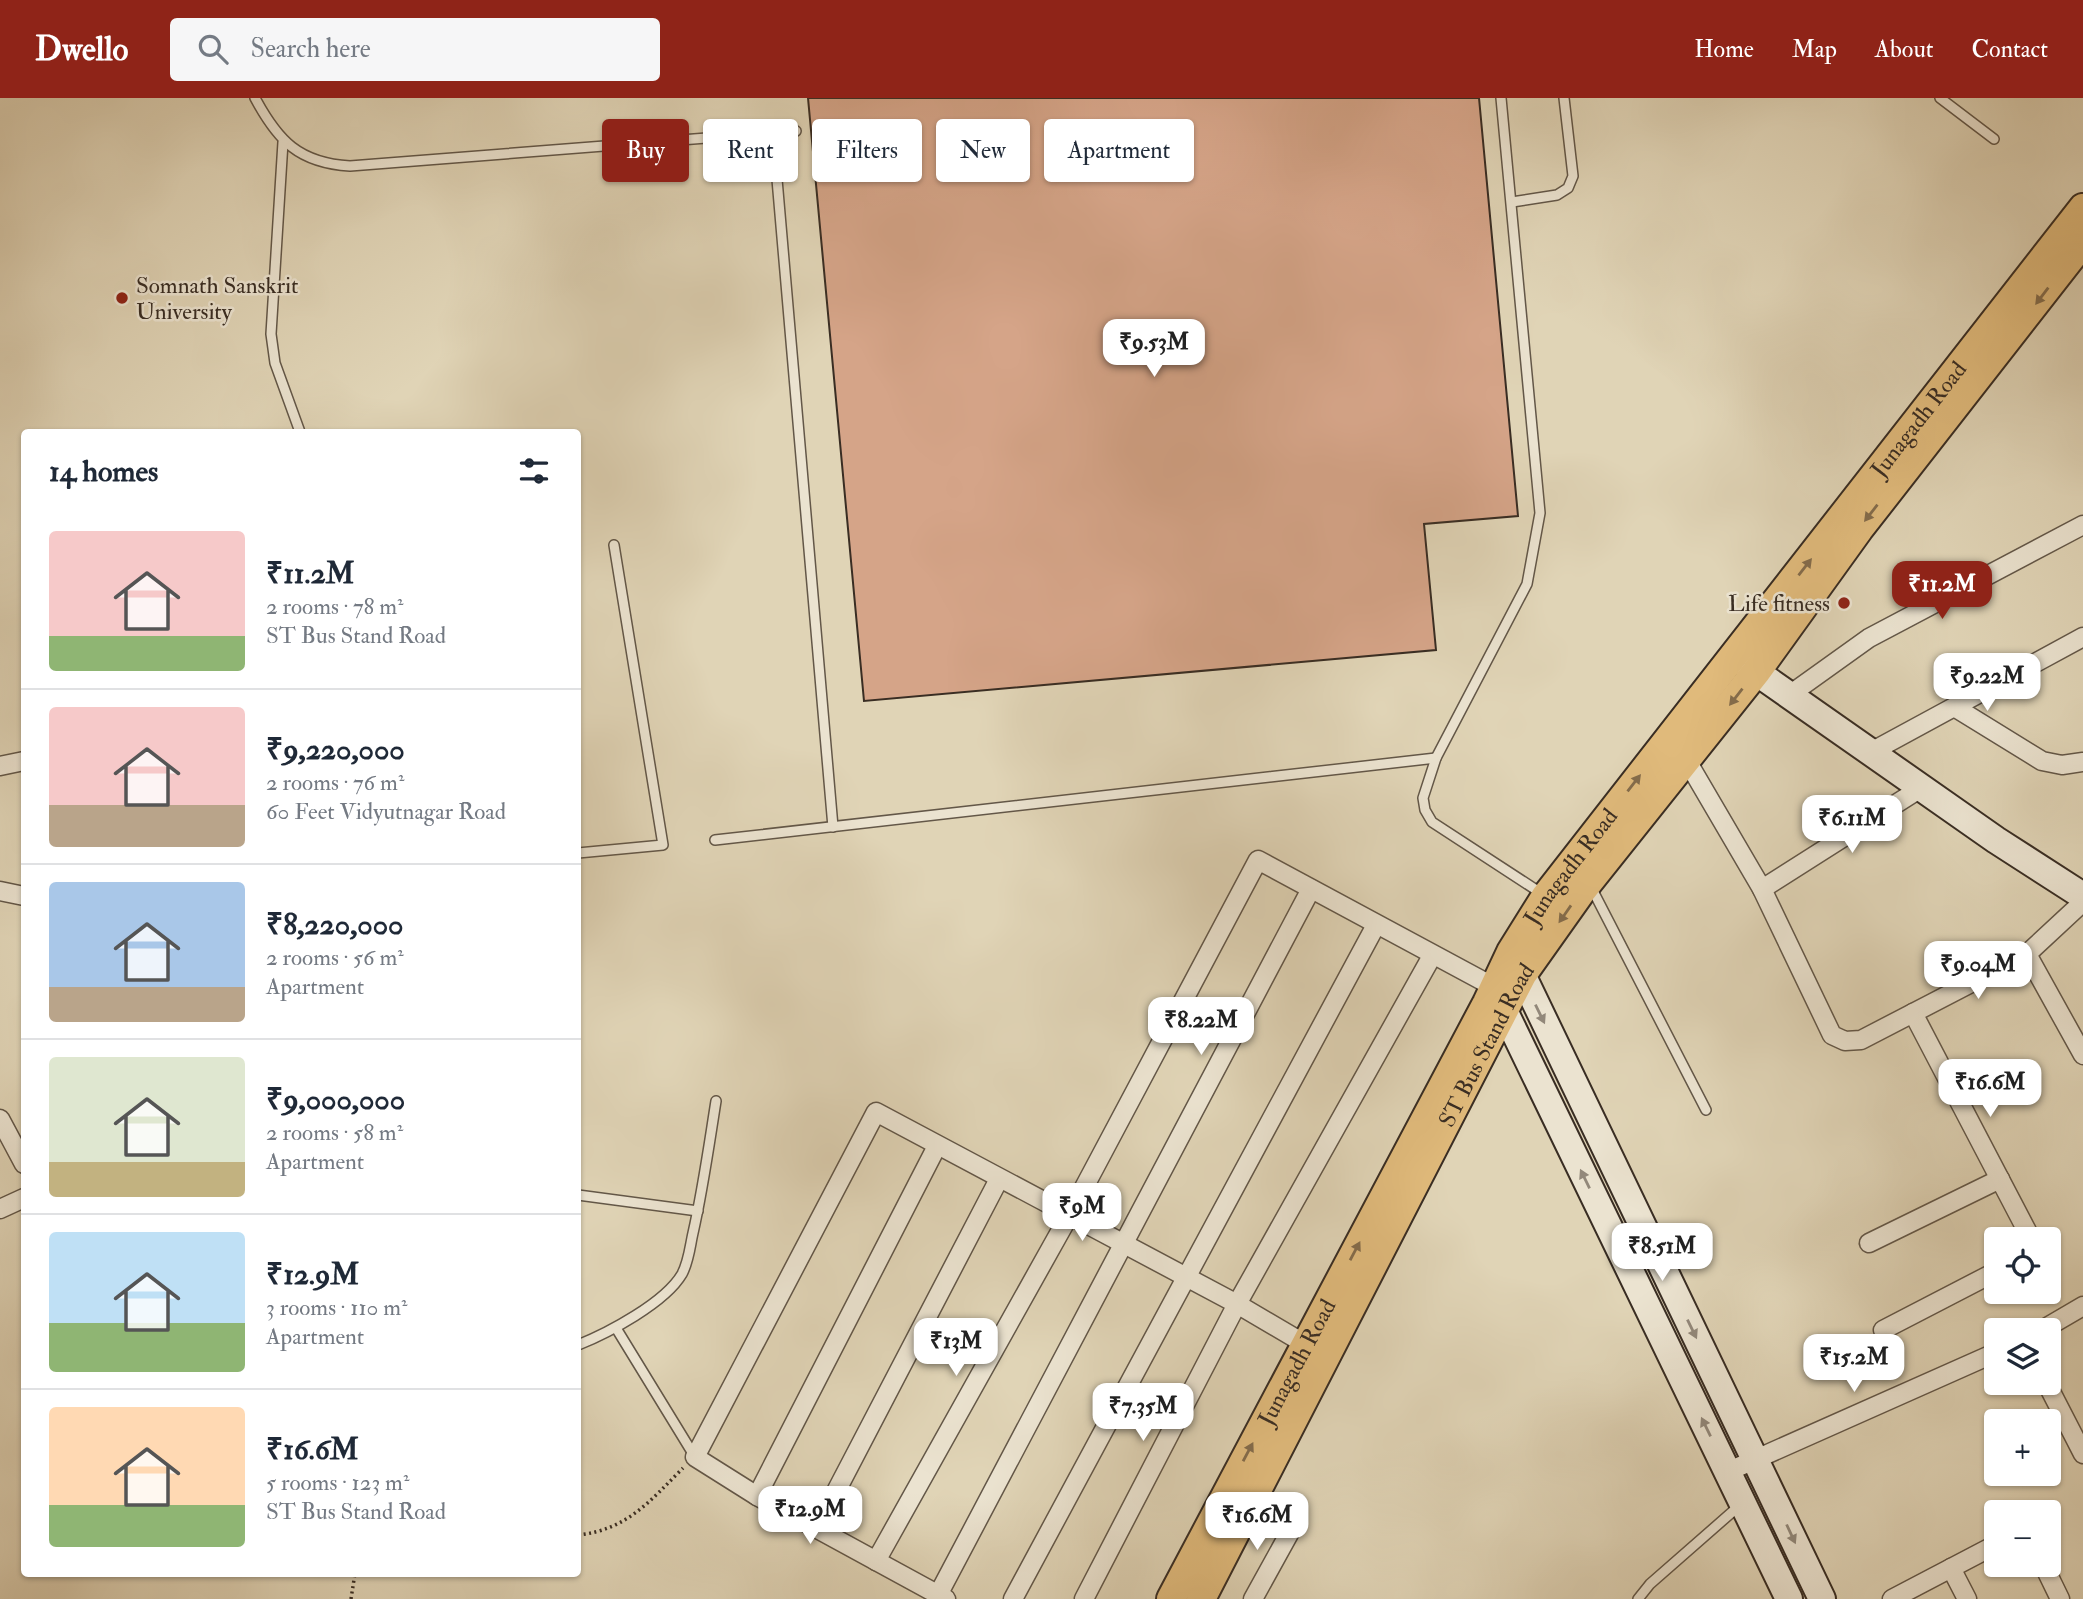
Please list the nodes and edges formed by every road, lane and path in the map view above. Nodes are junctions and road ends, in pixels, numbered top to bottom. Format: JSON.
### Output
{"nodes":[{"id":1,"x":255,"y":98,"type":"edge"},
{"id":2,"x":1501,"y":98,"type":"edge"},
{"id":3,"x":1564,"y":98,"type":"edge"},
{"id":4,"x":1940,"y":98,"type":"edge"},
{"id":5,"x":703,"y":138,"type":"edge"},
{"id":6,"x":1994,"y":139,"type":"dead end"},
{"id":7,"x":284,"y":142,"type":"junction"},
{"id":8,"x":777,"y":182,"type":"edge"},
{"id":9,"x":1512,"y":202,"type":"junction"},
{"id":10,"x":2083,"y":208,"type":"edge"},
{"id":11,"x":2083,"y":242,"type":"edge"},
{"id":12,"x":299,"y":429,"type":"edge"},
{"id":13,"x":2083,"y":525,"type":"edge"},
{"id":14,"x":614,"y":545,"type":"dead end"},
{"id":15,"x":2083,"y":637,"type":"edge"},
{"id":16,"x":1745,"y":665,"type":"junction"},
{"id":17,"x":1788,"y":696,"type":"junction"},
{"id":18,"x":1956,"y":708,"type":"junction"},
{"id":19,"x":1671,"y":734,"type":"junction"},
{"id":20,"x":1871,"y":752,"type":"junction"},
{"id":21,"x":1436,"y":758,"type":"junction"},
{"id":22,"x":1687,"y":760,"type":"junction"},
{"id":23,"x":21,"y":762,"type":"edge"},
{"id":24,"x":2083,"y":762,"type":"edge"},
{"id":25,"x":0,"y":766,"type":"edge"},
{"id":26,"x":1921,"y":788,"type":"junction"},
{"id":27,"x":832,"y":827,"type":"junction"},
{"id":28,"x":715,"y":839,"type":"dead end"},
{"id":29,"x":581,"y":853,"type":"edge"},
{"id":30,"x":1588,"y":882,"type":"junction"},
{"id":31,"x":1311,"y":888,"type":"junction"},
{"id":32,"x":1762,"y":889,"type":"junction"},
{"id":33,"x":0,"y":891,"type":"edge"},
{"id":34,"x":21,"y":895,"type":"edge"},
{"id":35,"x":1546,"y":896,"type":"junction"},
{"id":36,"x":2083,"y":896,"type":"edge"},
{"id":37,"x":2083,"y":902,"type":"edge"},
{"id":38,"x":1376,"y":925,"type":"junction"},
{"id":39,"x":2027,"y":954,"type":"junction"},
{"id":40,"x":1432,"y":956,"type":"junction"},
{"id":41,"x":1516,"y":964,"type":"junction"},
{"id":42,"x":1499,"y":998,"type":"junction"},
{"id":43,"x":1913,"y":1013,"type":"junction"},
{"id":44,"x":2083,"y":1055,"type":"edge"},
{"id":45,"x":716,"y":1101,"type":"dead end"},
{"id":46,"x":1706,"y":1110,"type":"dead end"},
{"id":47,"x":0,"y":1119,"type":"edge"},
{"id":48,"x":20,"y":1144,"type":"edge"},
{"id":49,"x":937,"y":1146,"type":"junction"},
{"id":50,"x":999,"y":1179,"type":"junction"},
{"id":51,"x":2000,"y":1179,"type":"junction"},
{"id":52,"x":581,"y":1195,"type":"edge"},
{"id":53,"x":21,"y":1199,"type":"edge"},
{"id":54,"x":0,"y":1209,"type":"edge"},
{"id":55,"x":698,"y":1210,"type":"junction"},
{"id":56,"x":1070,"y":1214,"type":"junction"},
{"id":57,"x":2022,"y":1227,"type":"edge"},
{"id":58,"x":1869,"y":1243,"type":"dead end"},
{"id":59,"x":1124,"y":1244,"type":"junction"},
{"id":60,"x":1186,"y":1277,"type":"junction"},
{"id":61,"x":1984,"y":1278,"type":"edge"},
{"id":62,"x":1237,"y":1304,"type":"junction"},
{"id":63,"x":2083,"y":1306,"type":"edge"},
{"id":64,"x":2061,"y":1319,"type":"edge"},
{"id":65,"x":616,"y":1328,"type":"junction"},
{"id":66,"x":1883,"y":1330,"type":"dead end"},
{"id":67,"x":581,"y":1344,"type":"edge"},
{"id":68,"x":1305,"y":1344,"type":"junction"},
{"id":69,"x":1984,"y":1358,"type":"edge"},
{"id":70,"x":2053,"y":1395,"type":"edge"},
{"id":71,"x":2083,"y":1454,"type":"edge"},
{"id":72,"x":695,"y":1457,"type":"junction"},
{"id":73,"x":1755,"y":1459,"type":"junction"},
{"id":74,"x":1727,"y":1472,"type":"junction"},
{"id":75,"x":757,"y":1496,"type":"junction"},
{"id":76,"x":1742,"y":1503,"type":"junction"},
{"id":77,"x":1295,"y":1522,"type":"dead end"},
{"id":78,"x":817,"y":1528,"type":"junction"},
{"id":79,"x":581,"y":1535,"type":"edge"},
{"id":80,"x":1984,"y":1551,"type":"edge"},
{"id":81,"x":876,"y":1560,"type":"junction"},
{"id":82,"x":1951,"y":1568,"type":"junction"},
{"id":83,"x":354,"y":1577,"type":"edge"},
{"id":84,"x":2049,"y":1577,"type":"edge"},
{"id":85,"x":942,"y":1597,"type":"edge"},
{"id":86,"x":1637,"y":1598,"type":"edge"},
{"id":87,"x":351,"y":1599,"type":"edge"},
{"id":88,"x":1013,"y":1599,"type":"edge"},
{"id":89,"x":1084,"y":1599,"type":"edge"},
{"id":90,"x":1171,"y":1599,"type":"edge"},
{"id":91,"x":1201,"y":1599,"type":"edge"},
{"id":92,"x":1253,"y":1599,"type":"edge"},
{"id":93,"x":1789,"y":1599,"type":"edge"},
{"id":94,"x":1822,"y":1599,"type":"edge"},
{"id":95,"x":1892,"y":1599,"type":"edge"},
{"id":96,"x":1967,"y":1599,"type":"edge"},
{"id":97,"x":2060,"y":1599,"type":"edge"}],
"edges":[{"from":1,"to":7,"type":"lane"},
{"from":2,"to":9,"type":"lane"},
{"from":3,"to":9,"type":"lane"},
{"from":4,"to":6,"type":"lane"},
{"from":5,"to":7,"type":"lane"},
{"from":7,"to":12,"type":"lane"},
{"from":8,"to":27,"type":"lane"},
{"from":9,"to":21,"type":"lane"},
{"from":16,"to":10,"type":"main road","name":"Junagadh Road","one_way":true},
{"from":11,"to":16,"type":"main road","name":"ST Bus Stand Road","one_way":true},
{"from":13,"to":17,"type":"street"},
{"from":14,"to":29,"type":"lane"},
{"from":15,"to":18,"type":"street"},
{"from":16,"to":17,"type":"street"},
{"from":16,"to":19,"type":"main road","name":"Junagadh Road"},
{"from":16,"to":22,"type":"main road","name":"ST Bus Stand Road","one_way":true},
{"from":17,"to":20,"type":"street"},
{"from":18,"to":20,"type":"street"},
{"from":18,"to":24,"type":"street"},
{"from":19,"to":22,"type":"street"},
{"from":35,"to":19,"type":"main road","name":"Junagadh Road","one_way":true},
{"from":20,"to":26,"type":"street"},
{"from":21,"to":27,"type":"lane"},
{"from":21,"to":35,"type":"lane"},
{"from":22,"to":30,"type":"main road","name":"ST Bus Stand Road"},
{"from":22,"to":32,"type":"street"},
{"from":23,"to":25,"type":"street"},
{"from":26,"to":32,"type":"street"},
{"from":26,"to":36,"type":"street"},
{"from":27,"to":28,"type":"lane"},
{"from":30,"to":41,"type":"main road","name":"ST Bus Stand Road","one_way":true},
{"from":30,"to":46,"type":"lane"},
{"from":31,"to":38,"type":"street"},
{"from":31,"to":56,"type":"street"},
{"from":31,"to":59,"type":"street"},
{"from":32,"to":43,"type":"street"},
{"from":33,"to":34,"type":"street"},
{"from":35,"to":41,"type":"main road","name":"Junagadh Road"},
{"from":37,"to":39,"type":"street"},
{"from":38,"to":40,"type":"street"},
{"from":38,"to":60,"type":"street"},
{"from":39,"to":43,"type":"street"},
{"from":39,"to":44,"type":"street"},
{"from":40,"to":42,"type":"street"},
{"from":40,"to":62,"type":"street"},
{"from":41,"to":42,"type":"main road","name":"ST Bus Stand Road"},
{"from":41,"to":73,"type":"street","one_way":true},
{"from":68,"to":42,"type":"main road","name":"Junagadh Road","one_way":true},
{"from":74,"to":42,"type":"street","one_way":true},
{"from":42,"to":91,"type":"main road","name":"ST Bus Stand Road"},
{"from":43,"to":51,"type":"street"},
{"from":45,"to":55,"type":"lane"},
{"from":47,"to":48,"type":"street"},
{"from":49,"to":50,"type":"street"},
{"from":49,"to":72,"type":"street"},
{"from":49,"to":75,"type":"street"},
{"from":50,"to":56,"type":"street"},
{"from":50,"to":78,"type":"street"},
{"from":51,"to":57,"type":"street"},
{"from":51,"to":58,"type":"street"},
{"from":52,"to":55,"type":"lane"},
{"from":53,"to":54,"type":"street"},
{"from":55,"to":65,"type":"lane"},
{"from":56,"to":59,"type":"street"},
{"from":56,"to":81,"type":"street"},
{"from":59,"to":60,"type":"street"},
{"from":59,"to":85,"type":"street"},
{"from":60,"to":62,"type":"street"},
{"from":60,"to":88,"type":"street"},
{"from":61,"to":66,"type":"street"},
{"from":62,"to":68,"type":"street"},
{"from":62,"to":89,"type":"street"},
{"from":63,"to":64,"type":"street"},
{"from":65,"to":67,"type":"lane"},
{"from":65,"to":72,"type":"lane"},
{"from":90,"to":68,"type":"main road","name":"Junagadh Road","one_way":true},
{"from":69,"to":73,"type":"street"},
{"from":70,"to":71,"type":"street"},
{"from":72,"to":75,"type":"street"},
{"from":72,"to":79,"type":"path"},
{"from":73,"to":74,"type":"street"},
{"from":73,"to":94,"type":"street","one_way":true},
{"from":74,"to":76,"type":"street"},
{"from":75,"to":78,"type":"street"},
{"from":76,"to":86,"type":"lane"},
{"from":76,"to":93,"type":"street"},
{"from":77,"to":92,"type":"street"},
{"from":78,"to":81,"type":"street"},
{"from":80,"to":82,"type":"street"},
{"from":81,"to":85,"type":"street"},
{"from":82,"to":95,"type":"street"},
{"from":82,"to":96,"type":"street"},
{"from":83,"to":87,"type":"path"},
{"from":84,"to":97,"type":"street"}]}
